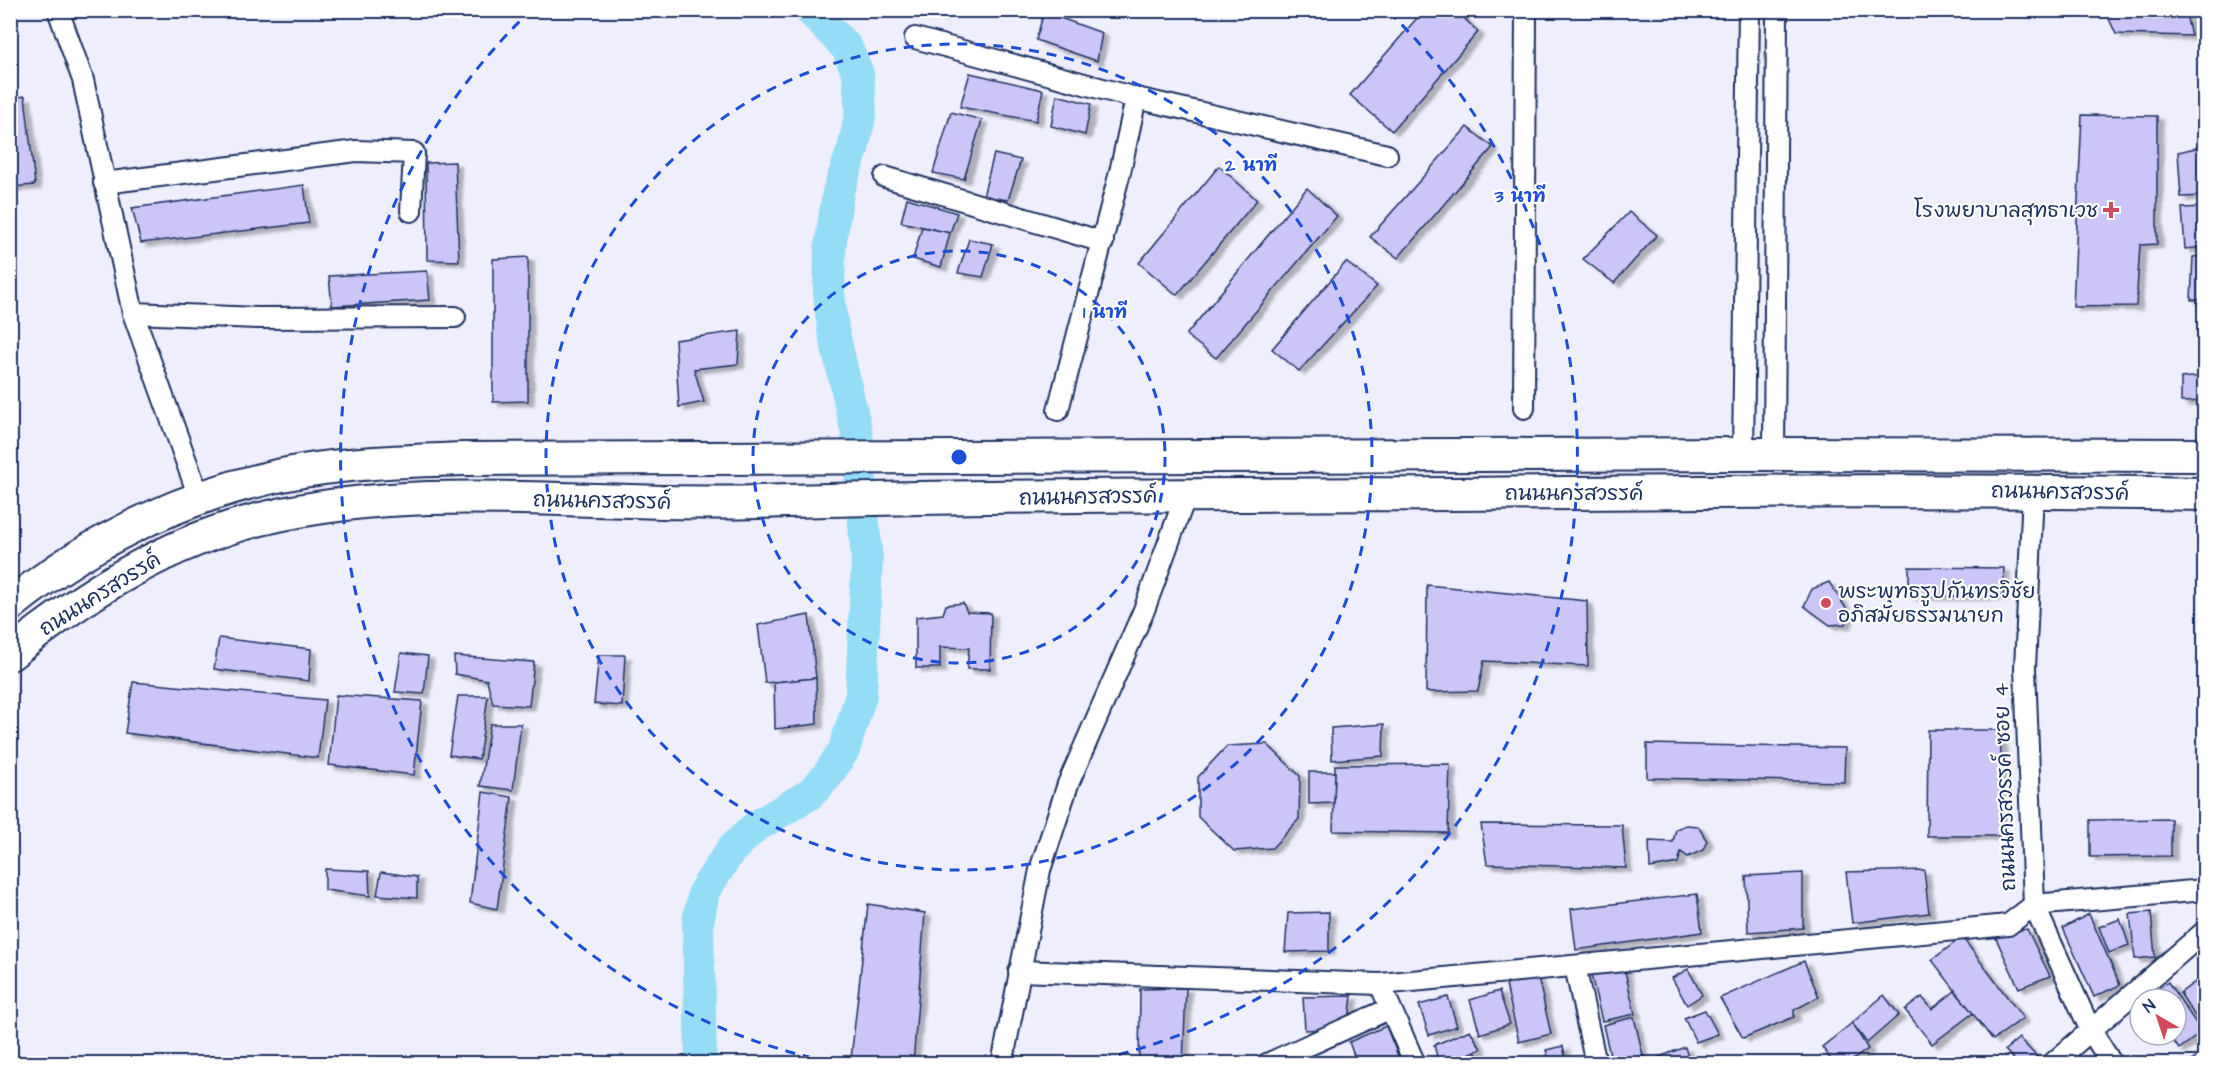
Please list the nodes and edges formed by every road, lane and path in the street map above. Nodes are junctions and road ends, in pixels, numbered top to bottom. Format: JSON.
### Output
{"nodes":[{"id":1,"x":58,"y":10,"type":"edge"},
{"id":2,"x":1526,"y":10,"type":"edge"},
{"id":3,"x":1749,"y":10,"type":"edge"},
{"id":4,"x":1777,"y":10,"type":"edge"},
{"id":5,"x":915,"y":38,"type":"dead end"},
{"id":6,"x":1777,"y":63,"type":"junction"},
{"id":7,"x":1749,"y":64,"type":"junction"},
{"id":8,"x":1136,"y":98,"type":"junction"},
{"id":9,"x":1776,"y":153,"type":"junction"},
{"id":10,"x":1747,"y":154,"type":"junction"},
{"id":11,"x":1387,"y":155,"type":"dead end"},
{"id":12,"x":885,"y":177,"type":"dead end"},
{"id":13,"x":104,"y":183,"type":"junction"},
{"id":14,"x":411,"y":211,"type":"dead end"},
{"id":15,"x":1102,"y":242,"type":"junction"},
{"id":16,"x":1775,"y":254,"type":"junction"},
{"id":17,"x":1746,"y":255,"type":"junction"},
{"id":18,"x":133,"y":313,"type":"junction"},
{"id":19,"x":455,"y":317,"type":"dead end"},
{"id":20,"x":1524,"y":408,"type":"dead end"},
{"id":21,"x":1059,"y":410,"type":"dead end"},
{"id":22,"x":1743,"y":454,"type":"junction"},
{"id":23,"x":1774,"y":454,"type":"junction"},
{"id":24,"x":2205,"y":454,"type":"edge"},
{"id":25,"x":1327,"y":456,"type":"junction"},
{"id":26,"x":2033,"y":491,"type":"junction"},
{"id":27,"x":1327,"y":494,"type":"junction"},
{"id":28,"x":2205,"y":494,"type":"edge"},
{"id":29,"x":1186,"y":495,"type":"junction"},
{"id":30,"x":199,"y":497,"type":"junction"},
{"id":31,"x":10,"y":604,"type":"edge"},
{"id":32,"x":10,"y":654,"type":"edge"},
{"id":33,"x":2205,"y":890,"type":"edge"},
{"id":34,"x":2034,"y":905,"type":"junction"},
{"id":35,"x":2205,"y":932,"type":"edge"},
{"id":36,"x":1575,"y":966,"type":"junction"},
{"id":37,"x":1019,"y":971,"type":"junction"},
{"id":38,"x":1380,"y":984,"type":"junction"},
{"id":39,"x":1389,"y":1009,"type":"junction"},
{"id":40,"x":2090,"y":1029,"type":"junction"},
{"id":41,"x":1002,"y":1064,"type":"edge"},
{"id":42,"x":1267,"y":1064,"type":"edge"},
{"id":43,"x":1415,"y":1064,"type":"edge"},
{"id":44,"x":1596,"y":1064,"type":"edge"},
{"id":45,"x":2052,"y":1064,"type":"edge"},
{"id":46,"x":2112,"y":1064,"type":"edge"}],
"edges":[{"from":1,"to":13,"type":"street"},
{"from":2,"to":20,"type":"street"},
{"from":3,"to":7,"type":"street"},
{"from":4,"to":6,"type":"street"},
{"from":5,"to":8,"type":"street"},
{"from":6,"to":7,"type":"street"},
{"from":6,"to":9,"type":"street"},
{"from":7,"to":10,"type":"street"},
{"from":8,"to":11,"type":"street"},
{"from":8,"to":15,"type":"street"},
{"from":9,"to":10,"type":"street"},
{"from":9,"to":16,"type":"street"},
{"from":10,"to":17,"type":"street"},
{"from":12,"to":15,"type":"street"},
{"from":13,"to":14,"type":"street"},
{"from":13,"to":18,"type":"street"},
{"from":15,"to":21,"type":"street"},
{"from":16,"to":17,"type":"street"},
{"from":16,"to":23,"type":"street"},
{"from":17,"to":22,"type":"street"},
{"from":18,"to":19,"type":"street"},
{"from":18,"to":30,"type":"street"},
{"from":22,"to":23,"type":"main road","name":"ถนนนครสวรรค์"},
{"from":22,"to":25,"type":"main road","name":"ถนนนครสวรรค์"},
{"from":23,"to":24,"type":"main road","name":"ถนนนครสวรรค์"},
{"from":25,"to":27,"type":"main road"},
{"from":25,"to":30,"type":"main road","name":"ถนนนครสวรรค์"},
{"from":26,"to":27,"type":"main road","name":"ถนนนครสวรรค์"},
{"from":26,"to":28,"type":"main road","name":"ถนนนครสวรรค์"},
{"from":26,"to":34,"type":"street","name":"ถนนนครสวรรค์ ซอย 4"},
{"from":27,"to":29,"type":"main road","name":"ถนนนครสวรรค์"},
{"from":29,"to":32,"type":"main road","name":"ถนนนครสวรรค์"},
{"from":29,"to":37,"type":"street"},
{"from":30,"to":31,"type":"main road","name":"ถนนนครสวรรค์"},
{"from":33,"to":34,"type":"street"},
{"from":34,"to":36,"type":"street"},
{"from":34,"to":40,"type":"street","name":"ถนนนครสวรรค์ ซอย 4"},
{"from":35,"to":40,"type":"street"},
{"from":36,"to":38,"type":"street"},
{"from":36,"to":44,"type":"street"},
{"from":37,"to":38,"type":"street"},
{"from":37,"to":41,"type":"street"},
{"from":38,"to":39,"type":"street"},
{"from":39,"to":42,"type":"street"},
{"from":39,"to":43,"type":"street"},
{"from":40,"to":45,"type":"street"},
{"from":40,"to":46,"type":"street","name":"ถนนนครสวรรค์ ซอย 4"}]}
